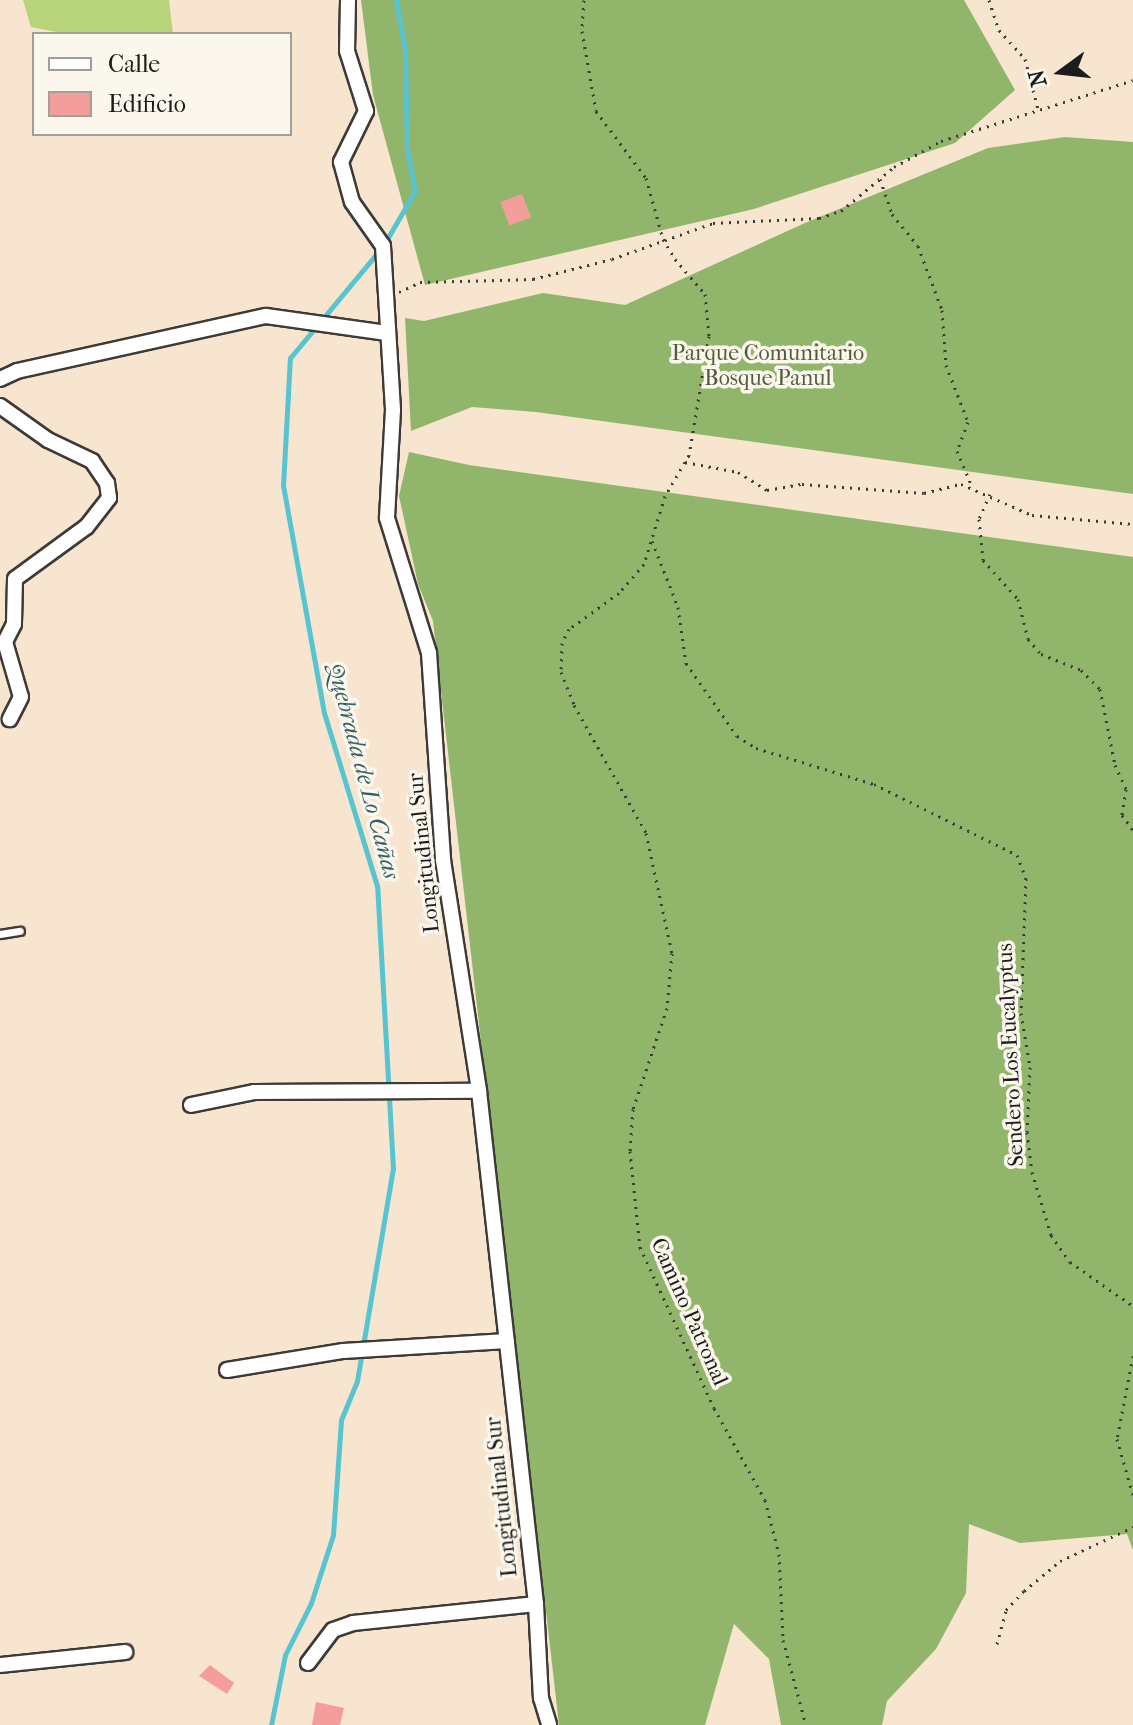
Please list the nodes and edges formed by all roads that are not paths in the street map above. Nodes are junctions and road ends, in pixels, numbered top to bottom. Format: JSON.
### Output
{"nodes":[{"id":1,"x":348,"y":0,"type":"edge"},
{"id":2,"x":387,"y":333,"type":"junction"},
{"id":3,"x":0,"y":379,"type":"edge"},
{"id":4,"x":0,"y":406,"type":"edge"},
{"id":5,"x":5,"y":600,"type":"edge"},
{"id":6,"x":3,"y":648,"type":"edge"},
{"id":7,"x":10,"y":719,"type":"dead end"},
{"id":8,"x":20,"y":931,"type":"dead end"},
{"id":9,"x":0,"y":934,"type":"edge"},
{"id":10,"x":479,"y":1091,"type":"junction"},
{"id":11,"x":191,"y":1105,"type":"dead end"},
{"id":12,"x":507,"y":1341,"type":"junction"},
{"id":13,"x":227,"y":1370,"type":"dead end"},
{"id":14,"x":536,"y":1604,"type":"junction"},
{"id":15,"x":125,"y":1652,"type":"dead end"},
{"id":16,"x":308,"y":1663,"type":"dead end"},
{"id":17,"x":0,"y":1665,"type":"edge"},
{"id":18,"x":549,"y":1725,"type":"edge"}],
"edges":[{"from":1,"to":2,"type":"street","name":"Longitudinal Sur"},
{"from":2,"to":3,"type":"street"},
{"from":2,"to":10,"type":"street","name":"Longitudinal Sur"},
{"from":4,"to":5,"type":"street"},
{"from":5,"to":6,"type":"street"},
{"from":6,"to":7,"type":"street"},
{"from":8,"to":9,"type":"lane"},
{"from":10,"to":11,"type":"street"},
{"from":10,"to":12,"type":"street","name":"Longitudinal Sur"},
{"from":12,"to":13,"type":"street"},
{"from":12,"to":14,"type":"street","name":"Longitudinal Sur"},
{"from":14,"to":16,"type":"street"},
{"from":14,"to":18,"type":"street","name":"Longitudinal Sur"},
{"from":15,"to":17,"type":"street"}]}
